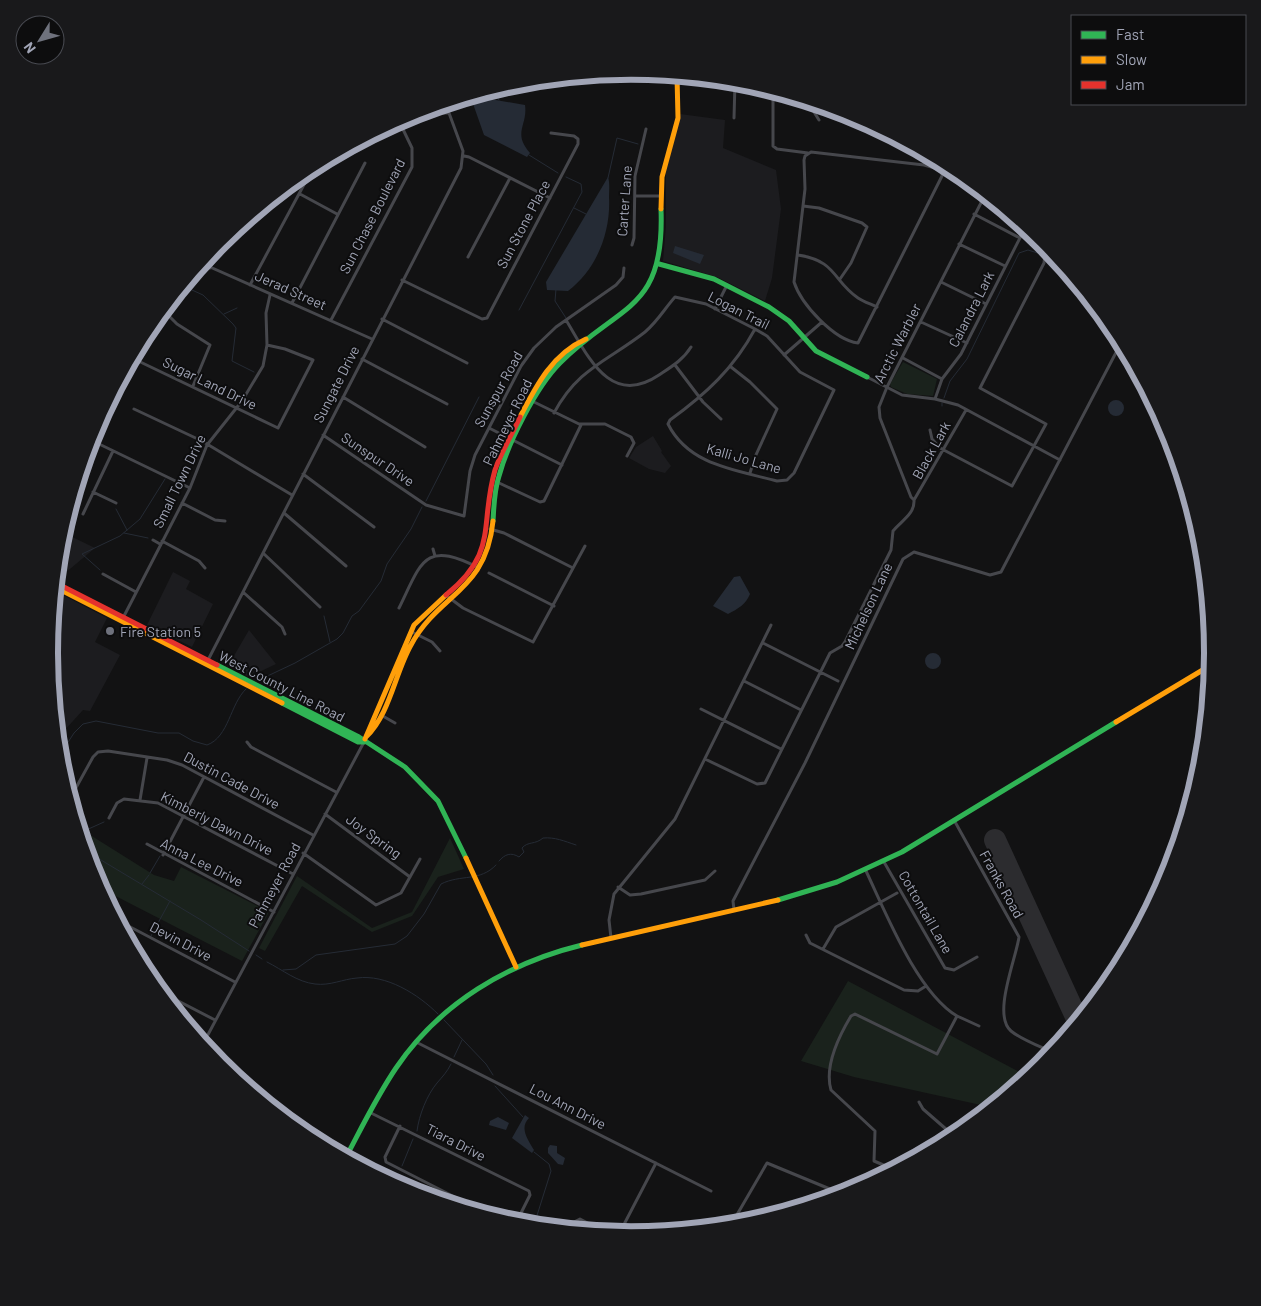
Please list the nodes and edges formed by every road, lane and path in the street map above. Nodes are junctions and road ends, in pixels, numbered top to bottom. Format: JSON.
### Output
{"nodes":[{"id":1,"x":677,"y":82,"type":"edge"},
{"id":2,"x":734,"y":90,"type":"edge"},
{"id":3,"x":773,"y":98,"type":"edge"},
{"id":4,"x":814,"y":110,"type":"edge"},
{"id":5,"x":440,"y":112,"type":"edge"},
{"id":6,"x":734,"y":118,"type":"dead end"},
{"id":7,"x":819,"y":120,"type":"dead end"},
{"id":8,"x":402,"y":128,"type":"edge"},
{"id":9,"x":646,"y":129,"type":"dead end"},
{"id":10,"x":551,"y":133,"type":"dead end"},
{"id":11,"x":808,"y":153,"type":"junction"},
{"id":12,"x":464,"y":156,"type":"junction"},
{"id":13,"x":925,"y":162,"type":"edge"},
{"id":14,"x":365,"y":163,"type":"dead end"},
{"id":15,"x":924,"y":165,"type":"junction"},
{"id":16,"x":933,"y":167,"type":"edge"},
{"id":17,"x":940,"y":172,"type":"edge"},
{"id":18,"x":510,"y":177,"type":"junction"},
{"id":19,"x":307,"y":181,"type":"edge"},
{"id":20,"x":300,"y":194,"type":"junction"},
{"id":21,"x":635,"y":196,"type":"junction"},
{"id":22,"x":662,"y":196,"type":"junction"},
{"id":23,"x":550,"y":198,"type":"junction"},
{"id":24,"x":982,"y":200,"type":"edge"},
{"id":25,"x":803,"y":206,"type":"junction"},
{"id":26,"x":337,"y":214,"type":"junction"},
{"id":27,"x":974,"y":214,"type":"junction"},
{"id":28,"x":1022,"y":235,"type":"edge"},
{"id":29,"x":1020,"y":238,"type":"junction"},
{"id":30,"x":960,"y":244,"type":"junction"},
{"id":31,"x":632,"y":245,"type":"dead end"},
{"id":32,"x":798,"y":255,"type":"junction"},
{"id":33,"x":468,"y":256,"type":"dead end"},
{"id":34,"x":1045,"y":257,"type":"edge"},
{"id":35,"x":214,"y":259,"type":"edge"},
{"id":36,"x":659,"y":264,"type":"junction"},
{"id":37,"x":1005,"y":266,"type":"junction"},
{"id":38,"x":210,"y":268,"type":"joint"},
{"id":39,"x":624,"y":268,"type":"dead end"},
{"id":40,"x":840,"y":279,"type":"junction"},
{"id":41,"x":402,"y":280,"type":"junction"},
{"id":42,"x":941,"y":282,"type":"junction"},
{"id":43,"x":250,"y":285,"type":"junction"},
{"id":44,"x":726,"y":286,"type":"junction"},
{"id":45,"x":270,"y":295,"type":"junction"},
{"id":46,"x":292,"y":303,"type":"junction"},
{"id":47,"x":986,"y":304,"type":"junction"},
{"id":48,"x":877,"y":307,"type":"junction"},
{"id":49,"x":715,"y":309,"type":"junction"},
{"id":50,"x":170,"y":317,"type":"dead end"},
{"id":51,"x":382,"y":319,"type":"junction"},
{"id":52,"x":331,"y":320,"type":"junction"},
{"id":53,"x":566,"y":320,"type":"junction"},
{"id":54,"x":822,"y":322,"type":"junction"},
{"id":55,"x":921,"y":322,"type":"junction"},
{"id":56,"x":755,"y":329,"type":"junction"},
{"id":57,"x":372,"y":338,"type":"junction"},
{"id":58,"x":804,"y":338,"type":"junction"},
{"id":59,"x":580,"y":343,"type":"junction"},
{"id":60,"x":966,"y":343,"type":"junction"},
{"id":61,"x":267,"y":345,"type":"junction"},
{"id":62,"x":691,"y":347,"type":"dead end"},
{"id":63,"x":1117,"y":350,"type":"edge"},
{"id":64,"x":784,"y":355,"type":"junction"},
{"id":65,"x":362,"y":358,"type":"junction"},
{"id":66,"x":903,"y":358,"type":"junction"},
{"id":67,"x":138,"y":361,"type":"edge"},
{"id":68,"x":467,"y":363,"type":"dead end"},
{"id":69,"x":675,"y":364,"type":"junction"},
{"id":70,"x":596,"y":366,"type":"junction"},
{"id":71,"x":731,"y":367,"type":"junction"},
{"id":72,"x":867,"y":377,"type":"joint"},
{"id":73,"x":942,"y":379,"type":"junction"},
{"id":74,"x":193,"y":386,"type":"junction"},
{"id":75,"x":887,"y":387,"type":"junction"},
{"id":76,"x":834,"y":390,"type":"joint"},
{"id":77,"x":343,"y":397,"type":"junction"},
{"id":78,"x":700,"y":398,"type":"junction"},
{"id":79,"x":935,"y":399,"type":"junction"},
{"id":80,"x":531,"y":401,"type":"junction"},
{"id":81,"x":447,"y":404,"type":"dead end"},
{"id":82,"x":237,"y":408,"type":"junction"},
{"id":83,"x":134,"y":409,"type":"dead end"},
{"id":84,"x":966,"y":410,"type":"junction"},
{"id":85,"x":554,"y":412,"type":"junction"},
{"id":86,"x":721,"y":419,"type":"dead end"},
{"id":87,"x":581,"y":425,"type":"junction"},
{"id":88,"x":489,"y":428,"type":"junction"},
{"id":89,"x":930,"y":430,"type":"dead end"},
{"id":90,"x":323,"y":435,"type":"junction"},
{"id":91,"x":512,"y":440,"type":"junction"},
{"id":92,"x":97,"y":443,"type":"dead end"},
{"id":93,"x":207,"y":445,"type":"junction"},
{"id":94,"x":1034,"y":445,"type":"junction"},
{"id":95,"x":425,"y":447,"type":"dead end"},
{"id":96,"x":944,"y":450,"type":"junction"},
{"id":97,"x":113,"y":451,"type":"junction"},
{"id":98,"x":627,"y":456,"type":"dead end"},
{"id":99,"x":1060,"y":460,"type":"junction"},
{"id":100,"x":562,"y":465,"type":"junction"},
{"id":101,"x":750,"y":473,"type":"junction"},
{"id":102,"x":303,"y":474,"type":"junction"},
{"id":103,"x":495,"y":482,"type":"junction"},
{"id":104,"x":190,"y":488,"type":"junction"},
{"id":105,"x":93,"y":492,"type":"junction"},
{"id":106,"x":292,"y":495,"type":"junction"},
{"id":107,"x":914,"y":500,"type":"junction"},
{"id":108,"x":421,"y":502,"type":"joint"},
{"id":109,"x":116,"y":503,"type":"dead end"},
{"id":110,"x":182,"y":503,"type":"junction"},
{"id":111,"x":284,"y":513,"type":"junction"},
{"id":112,"x":83,"y":514,"type":"dead end"},
{"id":113,"x":225,"y":521,"type":"dead end"},
{"id":114,"x":374,"y":527,"type":"dead end"},
{"id":115,"x":490,"y":529,"type":"junction"},
{"id":116,"x":153,"y":540,"type":"dead end"},
{"id":117,"x":161,"y":543,"type":"junction"},
{"id":118,"x":584,"y":546,"type":"dead end"},
{"id":119,"x":433,"y":549,"type":"dead end"},
{"id":120,"x":263,"y":553,"type":"junction"},
{"id":121,"x":435,"y":556,"type":"junction"},
{"id":122,"x":346,"y":566,"type":"dead end"},
{"id":123,"x":477,"y":567,"type":"junction"},
{"id":124,"x":205,"y":568,"type":"dead end"},
{"id":125,"x":573,"y":568,"type":"junction"},
{"id":126,"x":489,"y":573,"type":"dead end"},
{"id":127,"x":102,"y":574,"type":"dead end"},
{"id":128,"x":61,"y":586,"type":"edge"},
{"id":129,"x":61,"y":590,"type":"edge"},
{"id":130,"x":136,"y":592,"type":"junction"},
{"id":131,"x":243,"y":592,"type":"junction"},
{"id":132,"x":449,"y":597,"type":"junction"},
{"id":133,"x":554,"y":606,"type":"junction"},
{"id":134,"x":320,"y":607,"type":"dead end"},
{"id":135,"x":399,"y":608,"type":"dead end"},
{"id":136,"x":123,"y":619,"type":"junction"},
{"id":137,"x":771,"y":625,"type":"dead end"},
{"id":138,"x":414,"y":633,"type":"junction"},
{"id":139,"x":285,"y":634,"type":"dead end"},
{"id":140,"x":763,"y":643,"type":"junction"},
{"id":141,"x":440,"y":651,"type":"dead end"},
{"id":142,"x":207,"y":662,"type":"junction"},
{"id":143,"x":1203,"y":670,"type":"edge"},
{"id":144,"x":821,"y":672,"type":"junction"},
{"id":145,"x":744,"y":681,"type":"junction"},
{"id":146,"x":838,"y":681,"type":"dead end"},
{"id":147,"x":701,"y":709,"type":"dead end"},
{"id":148,"x":801,"y":710,"type":"junction"},
{"id":149,"x":381,"y":714,"type":"junction"},
{"id":150,"x":724,"y":720,"type":"junction"},
{"id":151,"x":395,"y":723,"type":"dead end"},
{"id":152,"x":365,"y":740,"type":"junction"},
{"id":153,"x":247,"y":742,"type":"dead end"},
{"id":154,"x":781,"y":749,"type":"junction"},
{"id":155,"x":147,"y":758,"type":"junction"},
{"id":156,"x":705,"y":759,"type":"junction"},
{"id":157,"x":204,"y":777,"type":"junction"},
{"id":158,"x":75,"y":790,"type":"edge"},
{"id":159,"x":336,"y":792,"type":"junction"},
{"id":160,"x":140,"y":800,"type":"junction"},
{"id":161,"x":324,"y":814,"type":"junction"},
{"id":162,"x":183,"y":817,"type":"junction"},
{"id":163,"x":109,"y":818,"type":"dead end"},
{"id":164,"x":954,"y":820,"type":"junction"},
{"id":165,"x":313,"y":835,"type":"junction"},
{"id":166,"x":147,"y":844,"type":"dead end"},
{"id":167,"x":303,"y":853,"type":"junction"},
{"id":168,"x":163,"y":855,"type":"junction"},
{"id":169,"x":420,"y":859,"type":"dead end"},
{"id":170,"x":884,"y":862,"type":"junction"},
{"id":171,"x":715,"y":871,"type":"dead end"},
{"id":172,"x":866,"y":871,"type":"junction"},
{"id":173,"x":293,"y":874,"type":"junction"},
{"id":174,"x":410,"y":877,"type":"junction"},
{"id":175,"x":618,"y":887,"type":"junction"},
{"id":176,"x":897,"y":893,"type":"dead end"},
{"id":177,"x":880,"y":902,"type":"junction"},
{"id":178,"x":734,"y":910,"type":"junction"},
{"id":179,"x":275,"y":912,"type":"junction"},
{"id":180,"x":127,"y":925,"type":"edge"},
{"id":181,"x":806,"y":935,"type":"dead end"},
{"id":182,"x":610,"y":938,"type":"junction"},
{"id":183,"x":824,"y":949,"type":"junction"},
{"id":184,"x":977,"y":957,"type":"dead end"},
{"id":185,"x":516,"y":967,"type":"junction"},
{"id":186,"x":235,"y":982,"type":"junction"},
{"id":187,"x":926,"y":986,"type":"junction"},
{"id":188,"x":174,"y":999,"type":"edge"},
{"id":189,"x":957,"y":1016,"type":"junction"},
{"id":190,"x":215,"y":1020,"type":"junction"},
{"id":191,"x":979,"y":1026,"type":"dead end"},
{"id":192,"x":206,"y":1038,"type":"edge"},
{"id":193,"x":416,"y":1042,"type":"junction"},
{"id":194,"x":1045,"y":1048,"type":"edge"},
{"id":195,"x":919,"y":1102,"type":"dead end"},
{"id":196,"x":371,"y":1113,"type":"junction"},
{"id":197,"x":400,"y":1126,"type":"junction"},
{"id":198,"x":947,"y":1130,"type":"edge"},
{"id":199,"x":349,"y":1152,"type":"edge"},
{"id":200,"x":656,"y":1163,"type":"junction"},
{"id":201,"x":886,"y":1166,"type":"edge"},
{"id":202,"x":831,"y":1190,"type":"edge"},
{"id":203,"x":710,"y":1191,"type":"dead end"},
{"id":204,"x":461,"y":1200,"type":"edge"},
{"id":205,"x":520,"y":1215,"type":"edge"},
{"id":206,"x":736,"y":1216,"type":"edge"},
{"id":207,"x":573,"y":1223,"type":"edge"},
{"id":208,"x":590,"y":1225,"type":"edge"},
{"id":209,"x":623,"y":1226,"type":"edge"}],
"edges":[{"from":1,"to":22,"type":"main road","name":"Pahmeyer Road"},
{"from":2,"to":6,"type":"street"},
{"from":3,"to":11,"type":"street"},
{"from":4,"to":7,"type":"street"},
{"from":5,"to":12,"type":"street"},
{"from":8,"to":52,"type":"street","name":"Sun Chase Boulevard"},
{"from":9,"to":21,"type":"street","name":"Carter Lane"},
{"from":10,"to":23,"type":"street","name":"Sun Stone Place"},
{"from":11,"to":15,"type":"street"},
{"from":11,"to":25,"type":"street"},
{"from":12,"to":18,"type":"street"},
{"from":12,"to":41,"type":"street","name":"Sungate Drive"},
{"from":13,"to":15,"type":"street"},
{"from":14,"to":26,"type":"street"},
{"from":15,"to":16,"type":"street"},
{"from":17,"to":48,"type":"street"},
{"from":18,"to":23,"type":"street"},
{"from":18,"to":33,"type":"street"},
{"from":19,"to":20,"type":"street"},
{"from":20,"to":26,"type":"street"},
{"from":20,"to":43,"type":"street"},
{"from":21,"to":22,"type":"street"},
{"from":21,"to":31,"type":"street","name":"Carter Lane"},
{"from":22,"to":36,"type":"main road","name":"Pahmeyer Road"},
{"from":23,"to":41,"type":"street","name":"Sun Stone Place"},
{"from":24,"to":27,"type":"street","name":"Arctic Warbler"},
{"from":25,"to":32,"type":"street"},
{"from":25,"to":40,"type":"street"},
{"from":26,"to":46,"type":"street"},
{"from":27,"to":29,"type":"street"},
{"from":27,"to":30,"type":"street","name":"Arctic Warbler"},
{"from":28,"to":29,"type":"street","name":"Calandra Lark"},
{"from":29,"to":37,"type":"street","name":"Calandra Lark"},
{"from":30,"to":37,"type":"street"},
{"from":30,"to":42,"type":"street","name":"Arctic Warbler"},
{"from":32,"to":40,"type":"street"},
{"from":32,"to":54,"type":"street"},
{"from":34,"to":94,"type":"street"},
{"from":35,"to":38,"type":"street"},
{"from":36,"to":44,"type":"main road"},
{"from":36,"to":59,"type":"main road","name":"Pahmeyer Road"},
{"from":37,"to":47,"type":"street","name":"Calandra Lark"},
{"from":38,"to":43,"type":"street","name":"Jerad Street"},
{"from":39,"to":53,"type":"street","name":"Sunspur Road"},
{"from":40,"to":48,"type":"street"},
{"from":41,"to":51,"type":"street","name":"Sungate Drive"},
{"from":42,"to":47,"type":"street"},
{"from":42,"to":55,"type":"street","name":"Arctic Warbler"},
{"from":43,"to":45,"type":"street","name":"Jerad Street"},
{"from":44,"to":49,"type":"street"},
{"from":44,"to":58,"type":"main road"},
{"from":45,"to":46,"type":"street","name":"Jerad Street"},
{"from":45,"to":61,"type":"street","name":"Small Town Drive"},
{"from":46,"to":52,"type":"street","name":"Jerad Street"},
{"from":47,"to":60,"type":"street","name":"Calandra Lark"},
{"from":48,"to":54,"type":"street"},
{"from":49,"to":56,"type":"street","name":"Logan Trail"},
{"from":49,"to":70,"type":"street","name":"Logan Trail"},
{"from":50,"to":74,"type":"street"},
{"from":51,"to":57,"type":"street","name":"Sungate Drive"},
{"from":51,"to":68,"type":"street"},
{"from":52,"to":57,"type":"street","name":"Jerad Street"},
{"from":53,"to":59,"type":"street"},
{"from":53,"to":88,"type":"street","name":"Sunspur Road"},
{"from":54,"to":58,"type":"street"},
{"from":55,"to":60,"type":"street"},
{"from":55,"to":66,"type":"street","name":"Arctic Warbler"},
{"from":56,"to":64,"type":"street","name":"Logan Trail"},
{"from":56,"to":71,"type":"street"},
{"from":57,"to":65,"type":"street","name":"Sungate Drive"},
{"from":58,"to":64,"type":"street"},
{"from":58,"to":72,"type":"main road"},
{"from":59,"to":70,"type":"street"},
{"from":59,"to":80,"type":"main road","name":"Pahmeyer Road"},
{"from":60,"to":73,"type":"street","name":"Calandra Lark"},
{"from":61,"to":82,"type":"street","name":"Small Town Drive"},
{"from":61,"to":82,"type":"street","name":"Sugar Land Drive"},
{"from":62,"to":69,"type":"street"},
{"from":63,"to":99,"type":"street","name":"Michelson Lane"},
{"from":64,"to":76,"type":"street","name":"Logan Trail"},
{"from":65,"to":77,"type":"street","name":"Sungate Drive"},
{"from":65,"to":81,"type":"street"},
{"from":66,"to":73,"type":"street"},
{"from":66,"to":75,"type":"street","name":"Arctic Warbler"},
{"from":67,"to":74,"type":"street","name":"Sugar Land Drive"},
{"from":69,"to":70,"type":"street"},
{"from":69,"to":78,"type":"street"},
{"from":70,"to":85,"type":"street"},
{"from":71,"to":78,"type":"street"},
{"from":71,"to":101,"type":"street"},
{"from":72,"to":75,"type":"street"},
{"from":73,"to":79,"type":"street","name":"Calandra Lark"},
{"from":74,"to":82,"type":"street","name":"Sugar Land Drive"},
{"from":75,"to":79,"type":"street"},
{"from":75,"to":107,"type":"street","name":"Arctic Warbler"},
{"from":76,"to":101,"type":"street","name":"Kalli Jo Lane"},
{"from":77,"to":90,"type":"street","name":"Sungate Drive"},
{"from":77,"to":95,"type":"street"},
{"from":78,"to":86,"type":"street"},
{"from":78,"to":101,"type":"street","name":"Kalli Jo Lane"},
{"from":79,"to":84,"type":"street"},
{"from":80,"to":85,"type":"street"},
{"from":80,"to":91,"type":"main road","name":"Pahmeyer Road"},
{"from":82,"to":93,"type":"street","name":"Small Town Drive"},
{"from":83,"to":93,"type":"street"},
{"from":84,"to":94,"type":"street"},
{"from":84,"to":96,"type":"street","name":"Black Lark"},
{"from":85,"to":87,"type":"street"},
{"from":87,"to":98,"type":"street"},
{"from":87,"to":100,"type":"street"},
{"from":88,"to":91,"type":"street"},
{"from":88,"to":108,"type":"street","name":"Sunspur Road"},
{"from":89,"to":96,"type":"street"},
{"from":90,"to":102,"type":"street","name":"Sungate Drive"},
{"from":90,"to":108,"type":"street","name":"Sunspur Drive"},
{"from":91,"to":100,"type":"street"},
{"from":91,"to":103,"type":"main road","name":"Pahmeyer Road"},
{"from":92,"to":97,"type":"street"},
{"from":93,"to":104,"type":"street","name":"Small Town Drive"},
{"from":93,"to":106,"type":"street"},
{"from":94,"to":96,"type":"street"},
{"from":94,"to":99,"type":"street"},
{"from":96,"to":107,"type":"street","name":"Black Lark"},
{"from":97,"to":104,"type":"street"},
{"from":97,"to":105,"type":"street"},
{"from":99,"to":178,"type":"street","name":"Michelson Lane"},
{"from":100,"to":103,"type":"street"},
{"from":102,"to":106,"type":"street","name":"Sungate Drive"},
{"from":102,"to":114,"type":"street"},
{"from":103,"to":115,"type":"main road","name":"Pahmeyer Road"},
{"from":104,"to":110,"type":"street","name":"Small Town Drive"},
{"from":105,"to":109,"type":"street"},
{"from":105,"to":112,"type":"street"},
{"from":106,"to":111,"type":"street","name":"Sungate Drive"},
{"from":107,"to":144,"type":"street","name":"Arctic Warbler"},
{"from":110,"to":113,"type":"street"},
{"from":110,"to":117,"type":"street","name":"Small Town Drive"},
{"from":111,"to":120,"type":"street","name":"Sungate Drive"},
{"from":111,"to":122,"type":"street"},
{"from":115,"to":123,"type":"main road","name":"Pahmeyer Road"},
{"from":115,"to":125,"type":"street"},
{"from":116,"to":117,"type":"street","name":"Small Town Drive"},
{"from":117,"to":124,"type":"street"},
{"from":117,"to":130,"type":"street","name":"Small Town Drive"},
{"from":118,"to":125,"type":"street"},
{"from":119,"to":121,"type":"street"},
{"from":120,"to":131,"type":"street","name":"Sungate Drive"},
{"from":120,"to":134,"type":"street"},
{"from":121,"to":123,"type":"street"},
{"from":121,"to":135,"type":"street"},
{"from":123,"to":132,"type":"main road","name":"Pahmeyer Road"},
{"from":125,"to":133,"type":"street"},
{"from":126,"to":133,"type":"street"},
{"from":127,"to":130,"type":"street"},
{"from":128,"to":136,"type":"main road","name":"West County Line Road"},
{"from":129,"to":136,"type":"main road","name":"West County Line Road"},
{"from":130,"to":136,"type":"street","name":"Small Town Drive"},
{"from":131,"to":139,"type":"street"},
{"from":131,"to":142,"type":"street","name":"Sungate Drive"},
{"from":132,"to":133,"type":"street"},
{"from":132,"to":138,"type":"main road","name":"Pahmeyer Road"},
{"from":136,"to":142,"type":"main road","name":"West County Line Road"},
{"from":137,"to":140,"type":"street"},
{"from":138,"to":141,"type":"street"},
{"from":138,"to":149,"type":"main road","name":"Pahmeyer Road"},
{"from":138,"to":152,"type":"main road","name":"Pahmeyer Road"},
{"from":140,"to":144,"type":"street"},
{"from":140,"to":145,"type":"street"},
{"from":142,"to":152,"type":"main road","name":"West County Line Road"},
{"from":143,"to":164,"type":"main road"},
{"from":144,"to":146,"type":"street"},
{"from":144,"to":148,"type":"street"},
{"from":145,"to":148,"type":"street"},
{"from":145,"to":150,"type":"street"},
{"from":147,"to":150,"type":"street"},
{"from":148,"to":154,"type":"street"},
{"from":149,"to":151,"type":"street"},
{"from":149,"to":152,"type":"main road","name":"Pahmeyer Road"},
{"from":150,"to":154,"type":"street"},
{"from":150,"to":156,"type":"street"},
{"from":152,"to":159,"type":"street","name":"Pahmeyer Road"},
{"from":152,"to":185,"type":"main road","name":"West County Line Road"},
{"from":153,"to":159,"type":"street"},
{"from":154,"to":156,"type":"street"},
{"from":155,"to":157,"type":"street","name":"Dustin Cade Drive"},
{"from":155,"to":158,"type":"street","name":"Dustin Cade Drive"},
{"from":155,"to":160,"type":"street"},
{"from":156,"to":175,"type":"street"},
{"from":157,"to":162,"type":"street"},
{"from":157,"to":165,"type":"street","name":"Dustin Cade Drive"},
{"from":159,"to":161,"type":"street","name":"Pahmeyer Road"},
{"from":160,"to":162,"type":"street","name":"Kimberly Dawn Drive"},
{"from":160,"to":163,"type":"street","name":"Kimberly Dawn Drive"},
{"from":161,"to":165,"type":"street","name":"Pahmeyer Road"},
{"from":161,"to":174,"type":"street","name":"Joy Spring"},
{"from":162,"to":168,"type":"street"},
{"from":162,"to":173,"type":"street","name":"Kimberly Dawn Drive"},
{"from":164,"to":170,"type":"main road"},
{"from":164,"to":194,"type":"street","name":"Franks Road"},
{"from":165,"to":167,"type":"street","name":"Pahmeyer Road"},
{"from":166,"to":168,"type":"street","name":"Anna Lee Drive"},
{"from":167,"to":173,"type":"street","name":"Pahmeyer Road"},
{"from":167,"to":174,"type":"street"},
{"from":168,"to":179,"type":"street","name":"Anna Lee Drive"},
{"from":169,"to":174,"type":"street"},
{"from":170,"to":172,"type":"main road"},
{"from":170,"to":184,"type":"street","name":"Cottontail Lane"},
{"from":171,"to":175,"type":"street"},
{"from":172,"to":177,"type":"street"},
{"from":172,"to":178,"type":"main road"},
{"from":173,"to":179,"type":"street","name":"Pahmeyer Road"},
{"from":175,"to":182,"type":"street"},
{"from":176,"to":177,"type":"street"},
{"from":177,"to":183,"type":"street"},
{"from":177,"to":187,"type":"street"},
{"from":178,"to":182,"type":"main road"},
{"from":179,"to":186,"type":"street","name":"Pahmeyer Road"},
{"from":180,"to":186,"type":"street","name":"Devin Drive"},
{"from":181,"to":183,"type":"street"},
{"from":182,"to":185,"type":"main road"},
{"from":183,"to":187,"type":"street"},
{"from":185,"to":193,"type":"main road"},
{"from":186,"to":190,"type":"street","name":"Pahmeyer Road"},
{"from":187,"to":189,"type":"street"},
{"from":188,"to":190,"type":"street"},
{"from":189,"to":191,"type":"street"},
{"from":189,"to":201,"type":"street"},
{"from":190,"to":192,"type":"street","name":"Pahmeyer Road"},
{"from":193,"to":196,"type":"main road"},
{"from":193,"to":200,"type":"street","name":"Lou Ann Drive"},
{"from":195,"to":198,"type":"street"},
{"from":196,"to":197,"type":"street","name":"Tiara Drive"},
{"from":196,"to":199,"type":"main road"},
{"from":197,"to":204,"type":"street"},
{"from":197,"to":205,"type":"street","name":"Tiara Drive"},
{"from":200,"to":203,"type":"street","name":"Lou Ann Drive"},
{"from":200,"to":209,"type":"street"},
{"from":202,"to":206,"type":"street"},
{"from":207,"to":208,"type":"street"}]}
